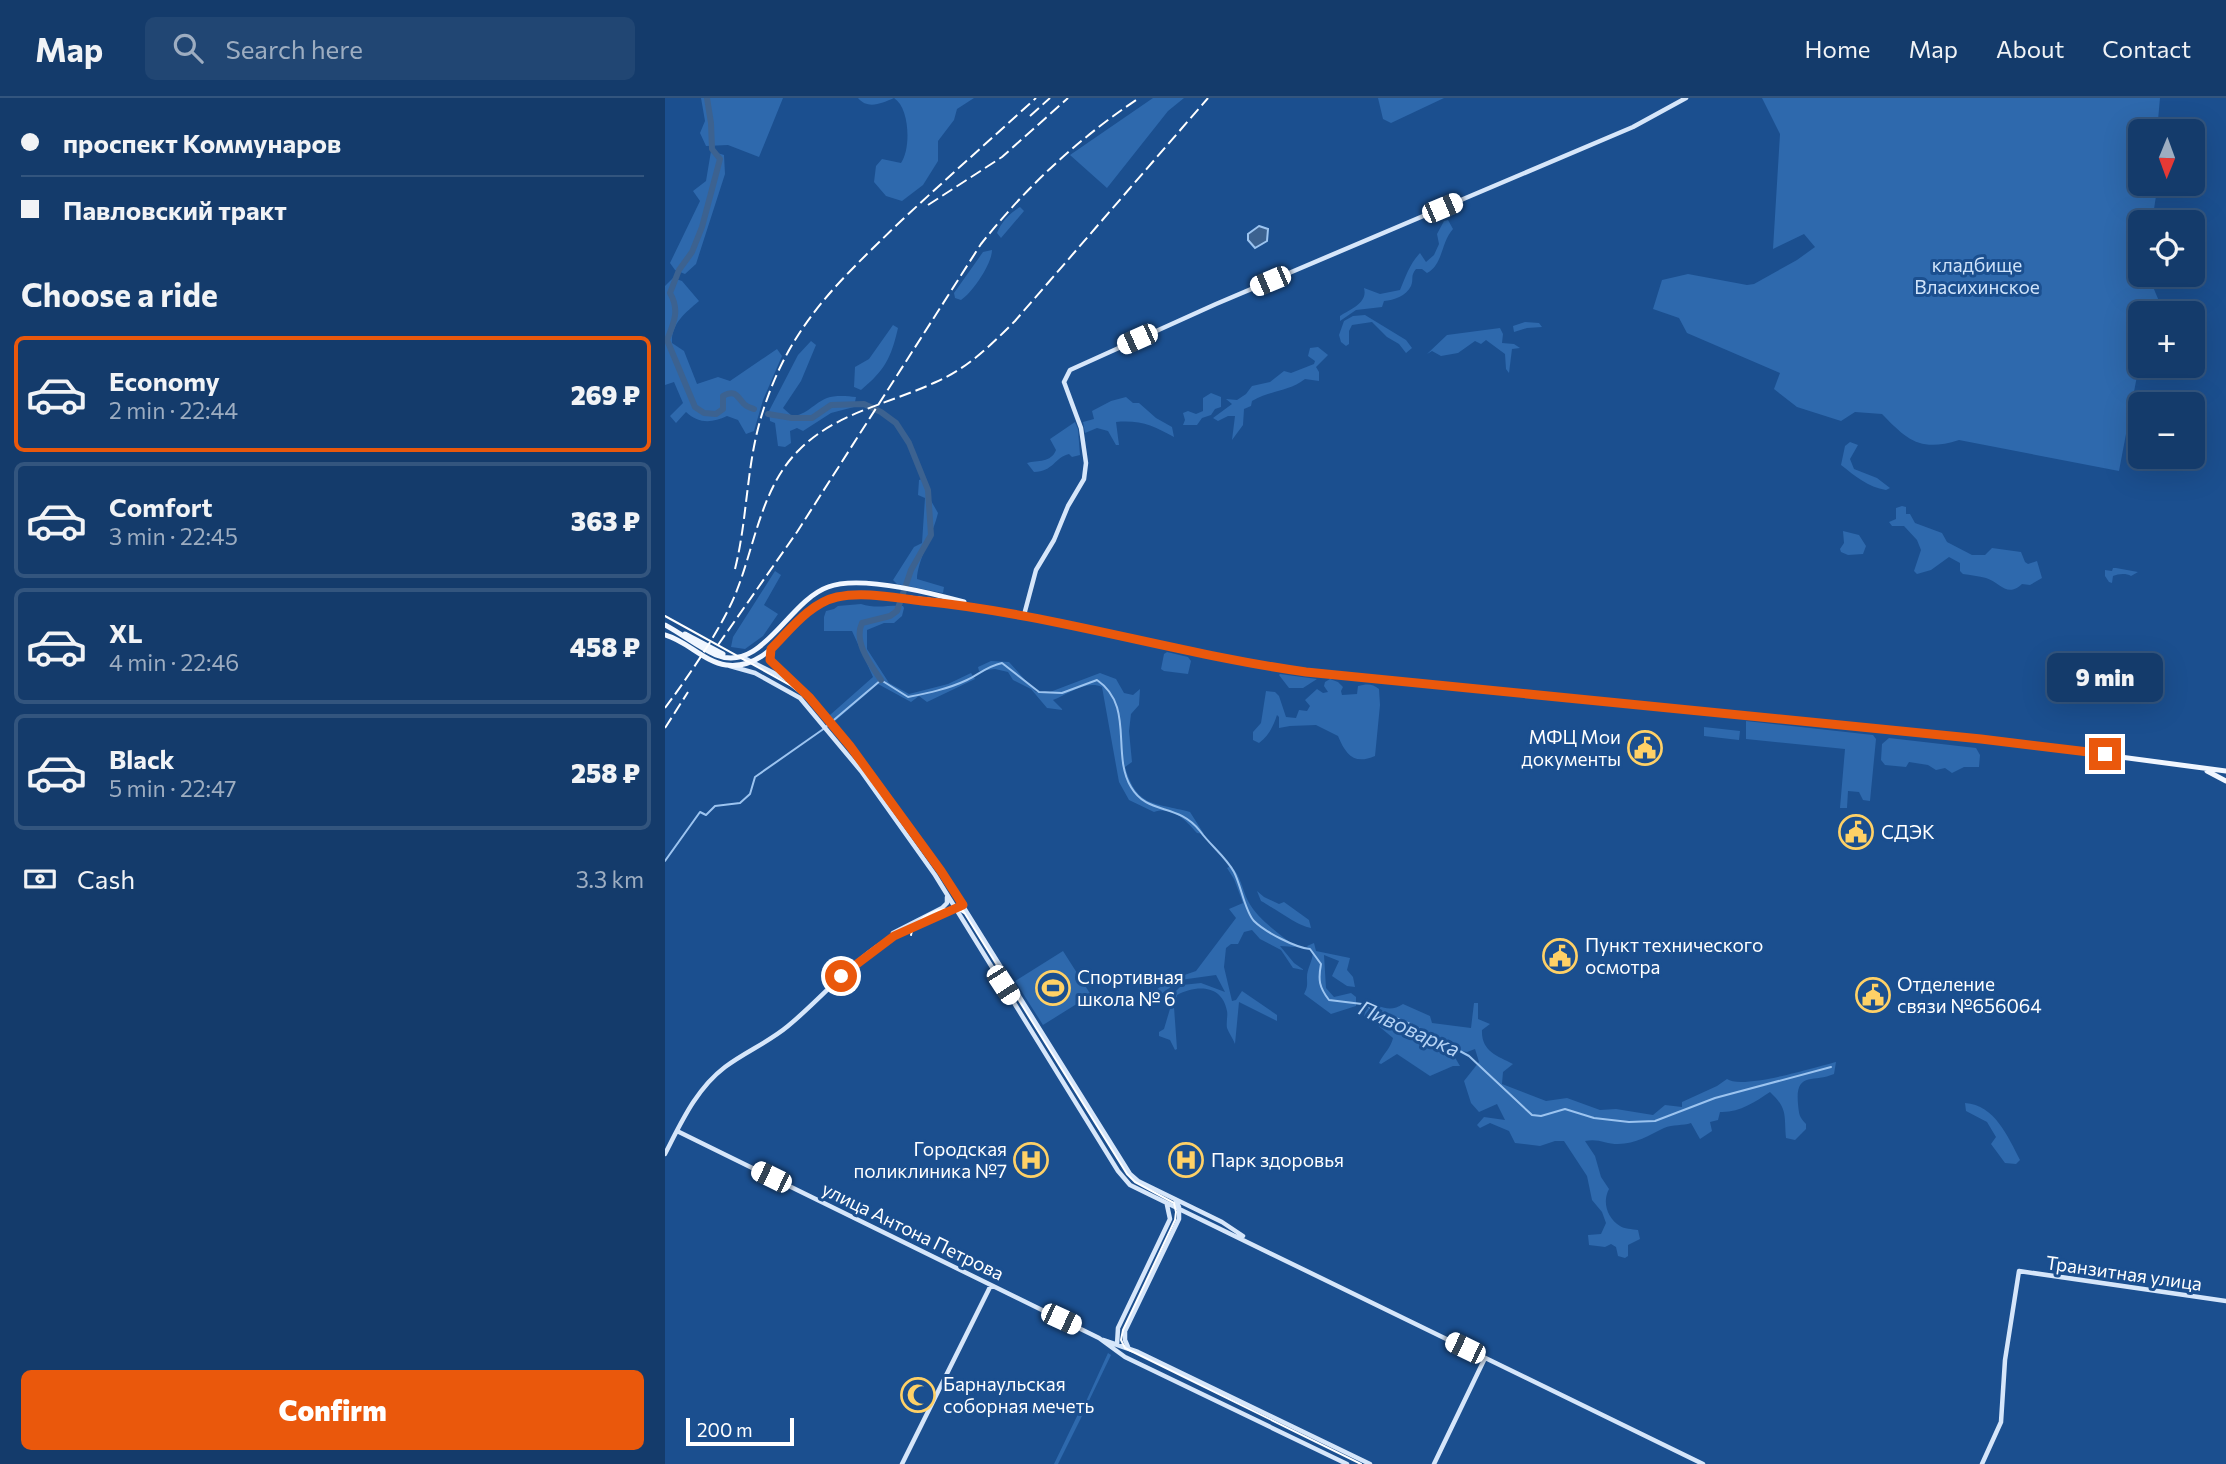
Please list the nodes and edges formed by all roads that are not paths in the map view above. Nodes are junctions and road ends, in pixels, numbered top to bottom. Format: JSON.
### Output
{"nodes":[{"id":1,"x":1686,"y":98,"type":"edge"},
{"id":2,"x":892,"y":587,"type":"junction"},
{"id":3,"x":919,"y":592,"type":"junction"},
{"id":4,"x":886,"y":597,"type":"junction"},
{"id":5,"x":917,"y":600,"type":"junction"},
{"id":6,"x":981,"y":607,"type":"junction"},
{"id":7,"x":1024,"y":615,"type":"junction"},
{"id":8,"x":665,"y":625,"type":"edge"},
{"id":9,"x":665,"y":635,"type":"edge"},
{"id":10,"x":771,"y":649,"type":"junction"},
{"id":11,"x":747,"y":660,"type":"junction"},
{"id":12,"x":726,"y":665,"type":"junction"},
{"id":13,"x":755,"y":673,"type":"junction"},
{"id":14,"x":793,"y":683,"type":"junction"},
{"id":15,"x":824,"y":720,"type":"junction"},
{"id":16,"x":2204,"y":769,"type":"junction"},
{"id":17,"x":2225,"y":772,"type":"edge"},
{"id":18,"x":2226,"y":781,"type":"edge"},
{"id":19,"x":946,"y":894,"type":"junction"},
{"id":20,"x":952,"y":902,"type":"junction"},
{"id":21,"x":945,"y":905,"type":"junction"},
{"id":22,"x":963,"y":905,"type":"junction"},
{"id":23,"x":956,"y":909,"type":"junction"},
{"id":24,"x":882,"y":943,"type":"junction"},
{"id":25,"x":677,"y":1131,"type":"junction"},
{"id":26,"x":665,"y":1154,"type":"edge"},
{"id":27,"x":1165,"y":1203,"type":"junction"},
{"id":28,"x":1179,"y":1206,"type":"junction"},
{"id":29,"x":1170,"y":1214,"type":"junction"},
{"id":30,"x":991,"y":1285,"type":"junction"},
{"id":31,"x":2226,"y":1301,"type":"edge"},
{"id":32,"x":1099,"y":1338,"type":"junction"},
{"id":33,"x":1117,"y":1344,"type":"junction"},
{"id":34,"x":1130,"y":1348,"type":"junction"},
{"id":35,"x":1125,"y":1356,"type":"junction"},
{"id":36,"x":1485,"y":1358,"type":"junction"},
{"id":37,"x":902,"y":1464,"type":"edge"},
{"id":38,"x":1347,"y":1464,"type":"edge"},
{"id":39,"x":1370,"y":1464,"type":"edge"},
{"id":40,"x":1434,"y":1464,"type":"edge"},
{"id":41,"x":1703,"y":1464,"type":"edge"},
{"id":42,"x":1982,"y":1464,"type":"edge"}],
"edges":[{"from":1,"to":7,"type":"street"},
{"from":2,"to":3,"type":"main road"},
{"from":2,"to":4,"type":"main road"},
{"from":2,"to":11,"type":"main road"},
{"from":3,"to":5,"type":"main road"},
{"from":3,"to":6,"type":"main road"},
{"from":4,"to":5,"type":"main road"},
{"from":4,"to":10,"type":"main road"},
{"from":5,"to":6,"type":"main road"},
{"from":6,"to":7,"type":"main road"},
{"from":7,"to":16,"type":"main road"},
{"from":8,"to":11,"type":"main road"},
{"from":9,"to":12,"type":"main road"},
{"from":10,"to":11,"type":"main road"},
{"from":10,"to":14,"type":"street"},
{"from":11,"to":12,"type":"main road"},
{"from":11,"to":13,"type":"street"},
{"from":11,"to":14,"type":"street"},
{"from":12,"to":13,"type":"street"},
{"from":13,"to":15,"type":"street"},
{"from":14,"to":15,"type":"street"},
{"from":15,"to":19,"type":"street"},
{"from":15,"to":22,"type":"street"},
{"from":16,"to":17,"type":"main road"},
{"from":16,"to":18,"type":"main road"},
{"from":19,"to":20,"type":"street"},
{"from":19,"to":21,"type":"street"},
{"from":20,"to":21,"type":"street"},
{"from":20,"to":22,"type":"street"},
{"from":20,"to":23,"type":"street"},
{"from":21,"to":24,"type":"street"},
{"from":22,"to":23,"type":"street"},
{"from":22,"to":28,"type":"street"},
{"from":23,"to":24,"type":"street"},
{"from":23,"to":27,"type":"street"},
{"from":24,"to":25,"type":"street"},
{"from":25,"to":26,"type":"street"},
{"from":25,"to":30,"type":"street","name":"улица Антона Петрова"},
{"from":27,"to":28,"type":"street"},
{"from":27,"to":29,"type":"street"},
{"from":28,"to":29,"type":"street"},
{"from":28,"to":34,"type":"street"},
{"from":28,"to":36,"type":"street"},
{"from":29,"to":33,"type":"street"},
{"from":30,"to":32,"type":"street","name":"улица Антона Петрова"},
{"from":30,"to":37,"type":"street"},
{"from":31,"to":42,"type":"street","name":"Транзитная улица"},
{"from":32,"to":33,"type":"street","name":"улица Антона Петрова"},
{"from":32,"to":35,"type":"street","name":"улица Антона Петрова"},
{"from":33,"to":34,"type":"street","name":"улица Антона Петрова"},
{"from":33,"to":35,"type":"street"},
{"from":34,"to":39,"type":"street","name":"улица Антона Петрова"},
{"from":35,"to":38,"type":"street","name":"улица Антона Петрова"},
{"from":36,"to":40,"type":"street"},
{"from":36,"to":41,"type":"street"}]}
